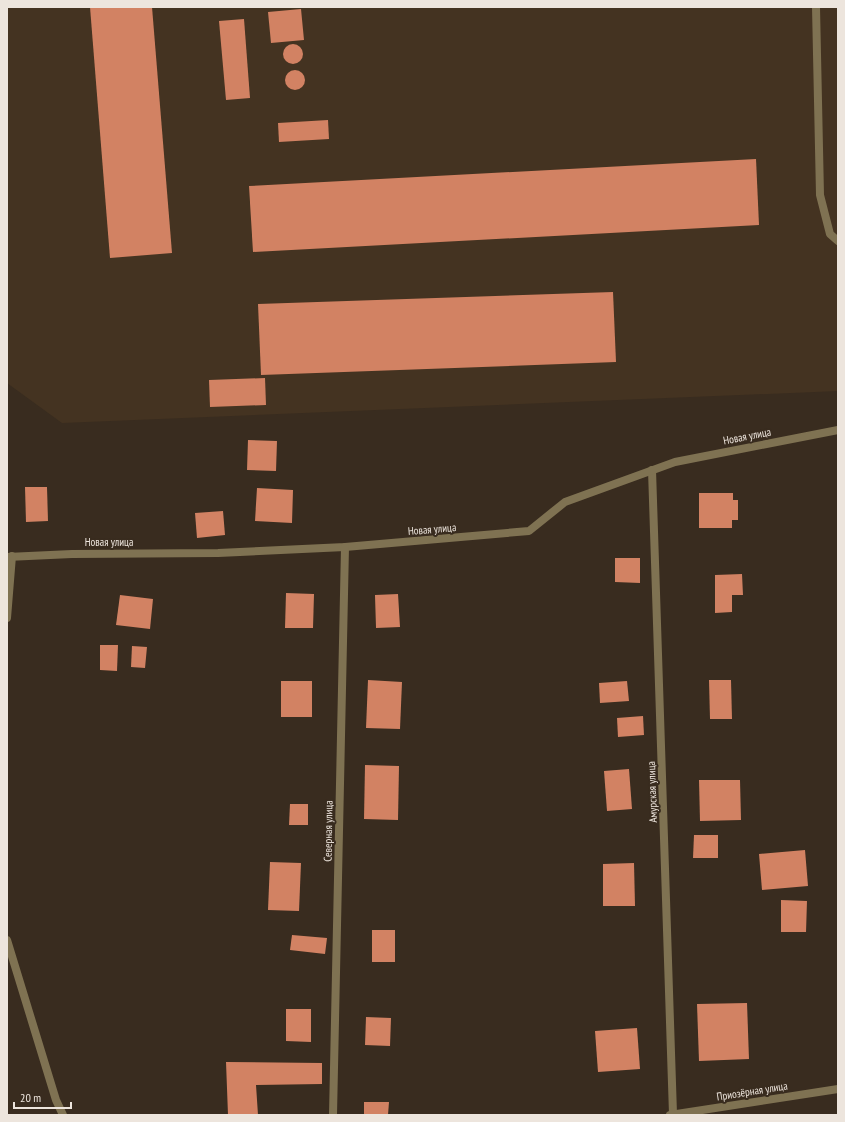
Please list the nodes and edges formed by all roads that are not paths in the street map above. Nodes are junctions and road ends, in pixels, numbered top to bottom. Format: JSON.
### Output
{"nodes":[{"id":1,"x":816,"y":7,"type":"edge"},
{"id":2,"x":838,"y":241,"type":"edge"},
{"id":3,"x":838,"y":430,"type":"edge"},
{"id":4,"x":652,"y":470,"type":"junction"},
{"id":5,"x":345,"y":547,"type":"junction"},
{"id":6,"x":10,"y":556,"type":"edge"},
{"id":7,"x":7,"y":618,"type":"edge"},
{"id":8,"x":7,"y":940,"type":"edge"},
{"id":9,"x":838,"y":1089,"type":"edge"},
{"id":10,"x":671,"y":1114,"type":"edge"},
{"id":11,"x":63,"y":1115,"type":"edge"},
{"id":12,"x":333,"y":1115,"type":"edge"}],
"edges":[{"from":1,"to":2,"type":"street"},
{"from":3,"to":4,"type":"street","name":"Новая улица"},
{"from":4,"to":5,"type":"street","name":"Новая улица"},
{"from":4,"to":10,"type":"street","name":"Амурская улица"},
{"from":5,"to":6,"type":"street","name":"Новая улица"},
{"from":5,"to":12,"type":"street","name":"Северная улица"},
{"from":6,"to":7,"type":"street"},
{"from":8,"to":11,"type":"street"},
{"from":9,"to":10,"type":"street","name":"Приозёрная улица"}]}
